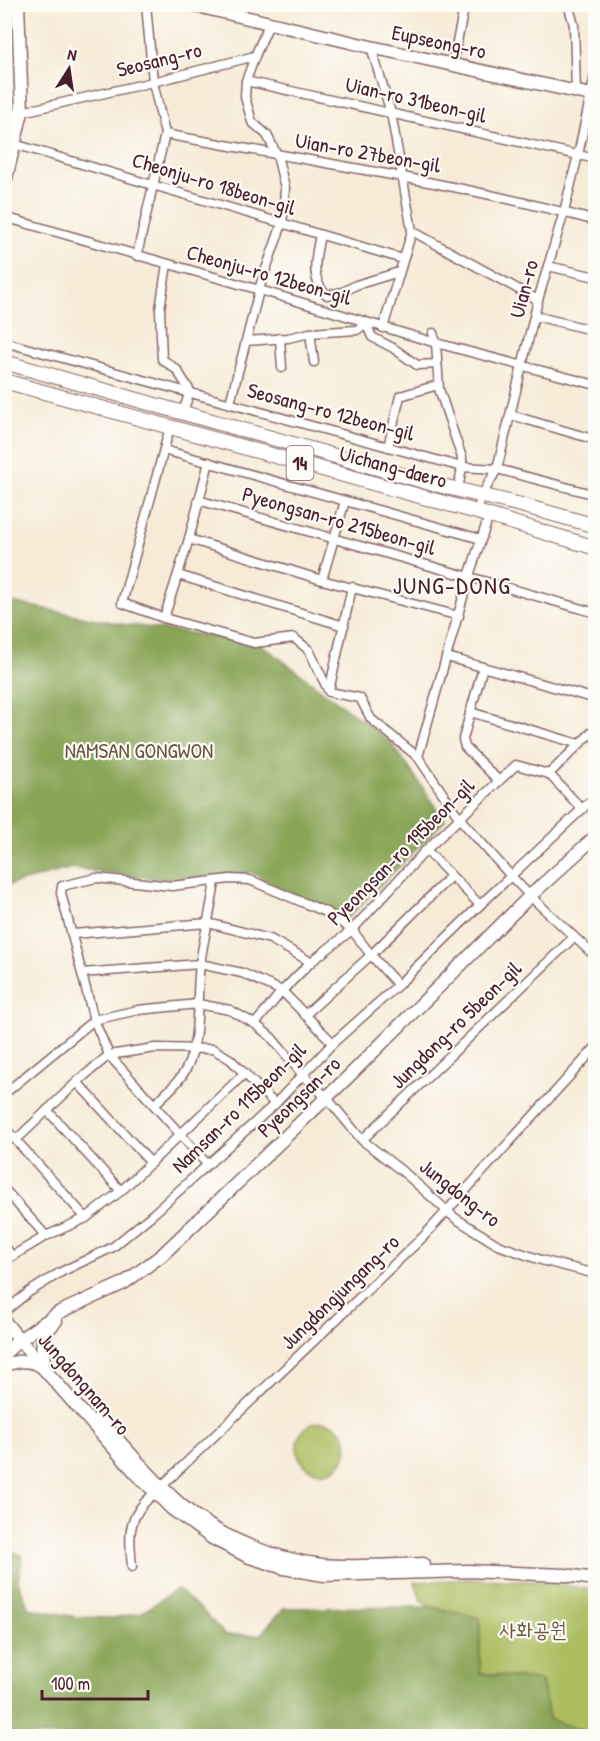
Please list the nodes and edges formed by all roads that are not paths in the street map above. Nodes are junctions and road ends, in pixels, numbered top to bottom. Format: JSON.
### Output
{"nodes":[{"id":1,"x":18,"y":4,"type":"edge"},
{"id":2,"x":146,"y":4,"type":"edge"},
{"id":3,"x":465,"y":4,"type":"edge"},
{"id":4,"x":568,"y":4,"type":"edge"},
{"id":5,"x":194,"y":5,"type":"edge"},
{"id":6,"x":269,"y":24,"type":"junction"},
{"id":7,"x":371,"y":47,"type":"junction"},
{"id":8,"x":255,"y":56,"type":"junction"},
{"id":9,"x":452,"y":65,"type":"junction"},
{"id":10,"x":596,"y":71,"type":"edge"},
{"id":11,"x":246,"y":81,"type":"junction"},
{"id":12,"x":153,"y":82,"type":"junction"},
{"id":13,"x":576,"y":92,"type":"junction"},
{"id":14,"x":593,"y":96,"type":"edge"},
{"id":15,"x":22,"y":112,"type":"junction"},
{"id":16,"x":391,"y":113,"type":"junction"},
{"id":17,"x":4,"y":121,"type":"edge"},
{"id":18,"x":165,"y":134,"type":"junction"},
{"id":19,"x":14,"y":144,"type":"junction"},
{"id":20,"x":277,"y":155,"type":"junction"},
{"id":21,"x":578,"y":155,"type":"junction"},
{"id":22,"x":596,"y":159,"type":"edge"},
{"id":23,"x":403,"y":176,"type":"junction"},
{"id":24,"x":153,"y":184,"type":"junction"},
{"id":25,"x":4,"y":186,"type":"edge"},
{"id":26,"x":564,"y":212,"type":"junction"},
{"id":27,"x":4,"y":217,"type":"edge"},
{"id":28,"x":596,"y":221,"type":"edge"},
{"id":29,"x":282,"y":224,"type":"junction"},
{"id":30,"x":412,"y":231,"type":"junction"},
{"id":31,"x":320,"y":235,"type":"junction"},
{"id":32,"x":138,"y":256,"type":"junction"},
{"id":33,"x":403,"y":259,"type":"junction"},
{"id":34,"x":168,"y":264,"type":"junction"},
{"id":35,"x":548,"y":266,"type":"junction"},
{"id":36,"x":399,"y":272,"type":"junction"},
{"id":37,"x":596,"y":277,"type":"edge"},
{"id":38,"x":260,"y":290,"type":"junction"},
{"id":39,"x":538,"y":300,"type":"junction"},
{"id":40,"x":535,"y":316,"type":"junction"},
{"id":41,"x":366,"y":322,"type":"junction"},
{"id":42,"x":383,"y":328,"type":"junction"},
{"id":43,"x":596,"y":332,"type":"edge"},
{"id":44,"x":310,"y":333,"type":"junction"},
{"id":45,"x":433,"y":333,"type":"dead end"},
{"id":46,"x":280,"y":338,"type":"junction"},
{"id":47,"x":246,"y":341,"type":"junction"},
{"id":48,"x":4,"y":342,"type":"edge"},
{"id":49,"x":436,"y":343,"type":"junction"},
{"id":50,"x":4,"y":362,"type":"edge"},
{"id":51,"x":314,"y":362,"type":"dead end"},
{"id":52,"x":437,"y":364,"type":"junction"},
{"id":53,"x":523,"y":366,"type":"junction"},
{"id":54,"x":282,"y":368,"type":"dead end"},
{"id":55,"x":4,"y":381,"type":"edge"},
{"id":56,"x":438,"y":385,"type":"junction"},
{"id":57,"x":596,"y":385,"type":"edge"},
{"id":58,"x":190,"y":392,"type":"junction"},
{"id":59,"x":230,"y":403,"type":"junction"},
{"id":60,"x":183,"y":412,"type":"junction"},
{"id":61,"x":511,"y":415,"type":"junction"},
{"id":62,"x":170,"y":427,"type":"junction"},
{"id":63,"x":596,"y":440,"type":"edge"},
{"id":64,"x":388,"y":447,"type":"junction"},
{"id":65,"x":164,"y":450,"type":"junction"},
{"id":66,"x":209,"y":462,"type":"junction"},
{"id":67,"x":462,"y":467,"type":"junction"},
{"id":68,"x":497,"y":470,"type":"junction"},
{"id":69,"x":458,"y":490,"type":"junction"},
{"id":70,"x":482,"y":495,"type":"junction"},
{"id":71,"x":596,"y":495,"type":"edge"},
{"id":72,"x":198,"y":500,"type":"junction"},
{"id":73,"x":345,"y":501,"type":"junction"},
{"id":74,"x":483,"y":514,"type":"junction"},
{"id":75,"x":596,"y":526,"type":"edge"},
{"id":76,"x":333,"y":538,"type":"junction"},
{"id":77,"x":189,"y":539,"type":"junction"},
{"id":78,"x":481,"y":539,"type":"junction"},
{"id":79,"x":596,"y":548,"type":"edge"},
{"id":80,"x":178,"y":575,"type":"junction"},
{"id":81,"x":469,"y":576,"type":"junction"},
{"id":82,"x":322,"y":580,"type":"junction"},
{"id":83,"x":352,"y":586,"type":"junction"},
{"id":84,"x":596,"y":613,"type":"edge"},
{"id":85,"x":459,"y":616,"type":"junction"},
{"id":86,"x":164,"y":618,"type":"junction"},
{"id":87,"x":344,"y":626,"type":"junction"},
{"id":88,"x":447,"y":657,"type":"junction"},
{"id":89,"x":483,"y":668,"type":"junction"},
{"id":90,"x":329,"y":692,"type":"junction"},
{"id":91,"x":596,"y":699,"type":"edge"},
{"id":92,"x":470,"y":712,"type":"junction"},
{"id":93,"x":596,"y":728,"type":"edge"},
{"id":94,"x":579,"y":744,"type":"junction"},
{"id":95,"x":418,"y":758,"type":"junction"},
{"id":96,"x":549,"y":774,"type":"junction"},
{"id":97,"x":499,"y":781,"type":"junction"},
{"id":98,"x":596,"y":796,"type":"edge"},
{"id":99,"x":582,"y":809,"type":"junction"},
{"id":100,"x":460,"y":819,"type":"junction"},
{"id":101,"x":596,"y":836,"type":"edge"},
{"id":102,"x":426,"y":850,"type":"junction"},
{"id":103,"x":451,"y":876,"type":"junction"},
{"id":104,"x":511,"y":876,"type":"junction"},
{"id":105,"x":215,"y":882,"type":"junction"},
{"id":106,"x":530,"y":896,"type":"junction"},
{"id":107,"x":480,"y":905,"type":"junction"},
{"id":108,"x":208,"y":923,"type":"junction"},
{"id":109,"x":352,"y":930,"type":"junction"},
{"id":110,"x":73,"y":933,"type":"junction"},
{"id":111,"x":574,"y":937,"type":"junction"},
{"id":112,"x":370,"y":955,"type":"junction"},
{"id":113,"x":596,"y":957,"type":"edge"},
{"id":114,"x":311,"y":962,"type":"junction"},
{"id":115,"x":200,"y":964,"type":"junction"},
{"id":116,"x":82,"y":973,"type":"junction"},
{"id":117,"x":398,"y":985,"type":"junction"},
{"id":118,"x":282,"y":991,"type":"junction"},
{"id":119,"x":198,"y":1005,"type":"junction"},
{"id":120,"x":305,"y":1015,"type":"junction"},
{"id":121,"x":94,"y":1020,"type":"junction"},
{"id":122,"x":255,"y":1024,"type":"junction"},
{"id":123,"x":333,"y":1043,"type":"junction"},
{"id":124,"x":596,"y":1047,"type":"edge"},
{"id":125,"x":193,"y":1048,"type":"junction"},
{"id":126,"x":109,"y":1055,"type":"junction"},
{"id":127,"x":245,"y":1073,"type":"junction"},
{"id":128,"x":302,"y":1074,"type":"junction"},
{"id":129,"x":77,"y":1082,"type":"junction"},
{"id":130,"x":4,"y":1094,"type":"edge"},
{"id":131,"x":327,"y":1098,"type":"junction"},
{"id":132,"x":154,"y":1104,"type":"junction"},
{"id":133,"x":274,"y":1104,"type":"junction"},
{"id":134,"x":47,"y":1110,"type":"junction"},
{"id":135,"x":4,"y":1127,"type":"edge"},
{"id":136,"x":181,"y":1134,"type":"junction"},
{"id":137,"x":16,"y":1140,"type":"junction"},
{"id":138,"x":362,"y":1140,"type":"junction"},
{"id":139,"x":151,"y":1163,"type":"junction"},
{"id":140,"x":207,"y":1164,"type":"junction"},
{"id":141,"x":4,"y":1189,"type":"edge"},
{"id":142,"x":122,"y":1191,"type":"junction"},
{"id":143,"x":446,"y":1210,"type":"junction"},
{"id":144,"x":86,"y":1218,"type":"junction"},
{"id":145,"x":46,"y":1236,"type":"junction"},
{"id":146,"x":4,"y":1247,"type":"edge"},
{"id":147,"x":8,"y":1258,"type":"edge"},
{"id":148,"x":596,"y":1274,"type":"edge"},
{"id":149,"x":69,"y":1308,"type":"junction"},
{"id":150,"x":4,"y":1312,"type":"edge"},
{"id":151,"x":4,"y":1321,"type":"edge"},
{"id":152,"x":19,"y":1340,"type":"junction"},
{"id":153,"x":4,"y":1354,"type":"edge"},
{"id":154,"x":43,"y":1363,"type":"junction"},
{"id":155,"x":4,"y":1365,"type":"edge"},
{"id":156,"x":159,"y":1489,"type":"junction"},
{"id":157,"x":132,"y":1567,"type":"dead end"},
{"id":158,"x":596,"y":1572,"type":"edge"},
{"id":159,"x":596,"y":1579,"type":"edge"}],
"edges":[{"from":1,"to":15,"type":"main road"},
{"from":2,"to":12,"type":"street"},
{"from":3,"to":9,"type":"street"},
{"from":4,"to":13,"type":"street"},
{"from":5,"to":6,"type":"main road","name":"Eupseong-ro"},
{"from":6,"to":7,"type":"main road","name":"Eupseong-ro"},
{"from":6,"to":8,"type":"street"},
{"from":7,"to":9,"type":"main road","name":"Eupseong-ro"},
{"from":7,"to":16,"type":"street"},
{"from":8,"to":11,"type":"street"},
{"from":8,"to":12,"type":"street","name":"Seosang-ro"},
{"from":9,"to":13,"type":"main road","name":"Eupseong-ro"},
{"from":10,"to":14,"type":"street","name":"Uian-ro"},
{"from":11,"to":16,"type":"street","name":"Uian-ro 31beon-gil"},
{"from":11,"to":20,"type":"street"},
{"from":12,"to":15,"type":"street","name":"Seosang-ro"},
{"from":12,"to":18,"type":"street"},
{"from":13,"to":14,"type":"main road","name":"Eupseong-ro"},
{"from":14,"to":21,"type":"street","name":"Uian-ro"},
{"from":15,"to":17,"type":"main road","name":"Seosang-ro"},
{"from":15,"to":19,"type":"main road"},
{"from":16,"to":21,"type":"street","name":"Uian-ro 31beon-gil"},
{"from":16,"to":23,"type":"street"},
{"from":18,"to":20,"type":"street","name":"Uian-ro 27beon-gil"},
{"from":18,"to":24,"type":"street"},
{"from":19,"to":24,"type":"street","name":"Cheonju-ro 18beon-gil"},
{"from":19,"to":25,"type":"main road"},
{"from":20,"to":23,"type":"street","name":"Uian-ro 27beon-gil"},
{"from":20,"to":29,"type":"street"},
{"from":21,"to":22,"type":"street","name":"Uian-ro 31beon-gil"},
{"from":21,"to":26,"type":"street","name":"Uian-ro"},
{"from":23,"to":26,"type":"street","name":"Uian-ro 27beon-gil"},
{"from":23,"to":30,"type":"street"},
{"from":24,"to":29,"type":"street","name":"Cheonju-ro 18beon-gil"},
{"from":24,"to":32,"type":"street"},
{"from":26,"to":28,"type":"street","name":"Uian-ro 27beon-gil"},
{"from":26,"to":35,"type":"street","name":"Uian-ro"},
{"from":27,"to":32,"type":"street","name":"Cheonju-ro 12beon-gil"},
{"from":29,"to":31,"type":"street","name":"Cheonju-ro 18beon-gil"},
{"from":29,"to":38,"type":"street"},
{"from":30,"to":33,"type":"street"},
{"from":30,"to":39,"type":"street"},
{"from":31,"to":33,"type":"street","name":"Cheonju-ro 18beon-gil"},
{"from":31,"to":36,"type":"street"},
{"from":32,"to":34,"type":"street","name":"Cheonju-ro 12beon-gil"},
{"from":33,"to":36,"type":"street"},
{"from":34,"to":38,"type":"street","name":"Cheonju-ro 12beon-gil"},
{"from":34,"to":58,"type":"street"},
{"from":35,"to":37,"type":"street"},
{"from":35,"to":39,"type":"street","name":"Uian-ro"},
{"from":36,"to":42,"type":"street"},
{"from":38,"to":41,"type":"street","name":"Cheonju-ro 12beon-gil"},
{"from":38,"to":47,"type":"street"},
{"from":39,"to":40,"type":"street","name":"Uian-ro"},
{"from":40,"to":43,"type":"street"},
{"from":40,"to":53,"type":"street","name":"Uian-ro"},
{"from":41,"to":42,"type":"street","name":"Cheonju-ro 12beon-gil"},
{"from":41,"to":44,"type":"street"},
{"from":41,"to":52,"type":"street"},
{"from":42,"to":49,"type":"street","name":"Cheonju-ro 12beon-gil"},
{"from":44,"to":46,"type":"street"},
{"from":44,"to":51,"type":"street"},
{"from":45,"to":49,"type":"street","name":"Seosang-ro 12beon-gil"},
{"from":46,"to":47,"type":"street"},
{"from":46,"to":54,"type":"street"},
{"from":47,"to":59,"type":"street"},
{"from":48,"to":58,"type":"street","name":"Seosang-ro 12beon-gil"},
{"from":49,"to":52,"type":"street","name":"Seosang-ro 12beon-gil"},
{"from":49,"to":53,"type":"street","name":"Cheonju-ro 12beon-gil"},
{"from":50,"to":60,"type":"main road","name":"Uichang-daero","number":"14"},
{"from":52,"to":56,"type":"street","name":"Seosang-ro 12beon-gil"},
{"from":53,"to":57,"type":"street","name":"Cheonju-ro 12beon-gil"},
{"from":53,"to":61,"type":"street","name":"Uian-ro"},
{"from":55,"to":62,"type":"main road","name":"Uichang-daero","number":"14"},
{"from":56,"to":64,"type":"street"},
{"from":56,"to":67,"type":"street","name":"Seosang-ro 12beon-gil"},
{"from":58,"to":59,"type":"street","name":"Seosang-ro 12beon-gil"},
{"from":58,"to":60,"type":"street"},
{"from":59,"to":64,"type":"street","name":"Seosang-ro 12beon-gil"},
{"from":60,"to":69,"type":"main road","name":"Uichang-daero","number":"14"},
{"from":61,"to":63,"type":"street"},
{"from":61,"to":68,"type":"street","name":"Uian-ro"},
{"from":62,"to":65,"type":"street"},
{"from":62,"to":74,"type":"main road","name":"Uichang-daero","number":"14"},
{"from":64,"to":67,"type":"street","name":"Seosang-ro 12beon-gil"},
{"from":65,"to":66,"type":"street"},
{"from":65,"to":86,"type":"street"},
{"from":66,"to":72,"type":"street"},
{"from":66,"to":73,"type":"street"},
{"from":67,"to":68,"type":"street","name":"Seosang-ro 12beon-gil"},
{"from":67,"to":69,"type":"street","name":"Seosang-ro 12beon-gil"},
{"from":68,"to":70,"type":"street","name":"Uian-ro"},
{"from":68,"to":71,"type":"street","name":"Seosang-ro 12beon-gil"},
{"from":69,"to":70,"type":"main road","name":"Uichang-daero","number":"14"},
{"from":70,"to":74,"type":"street","name":"Uian-ro"},
{"from":70,"to":75,"type":"main road","name":"Uichang-daero","number":"14"},
{"from":72,"to":76,"type":"street","name":"Pyeongsan-ro 215beon-gil"},
{"from":72,"to":77,"type":"street"},
{"from":73,"to":76,"type":"street"},
{"from":73,"to":78,"type":"street"},
{"from":74,"to":78,"type":"street","name":"Uian-ro"},
{"from":74,"to":79,"type":"main road","name":"Uichang-daero","number":"14"},
{"from":76,"to":81,"type":"street","name":"Pyeongsan-ro 215beon-gil"},
{"from":76,"to":82,"type":"street"},
{"from":77,"to":80,"type":"street"},
{"from":77,"to":82,"type":"street"},
{"from":78,"to":81,"type":"street","name":"Uian-ro"},
{"from":80,"to":86,"type":"street"},
{"from":80,"to":87,"type":"street"},
{"from":81,"to":84,"type":"street","name":"Pyeongsan-ro 215beon-gil"},
{"from":81,"to":85,"type":"street","name":"Uian-ro"},
{"from":82,"to":83,"type":"street"},
{"from":83,"to":85,"type":"street"},
{"from":83,"to":87,"type":"street"},
{"from":85,"to":88,"type":"street","name":"Uian-ro"},
{"from":86,"to":90,"type":"street"},
{"from":87,"to":90,"type":"street"},
{"from":88,"to":89,"type":"street"},
{"from":88,"to":95,"type":"street","name":"Uian-ro"},
{"from":89,"to":91,"type":"street"},
{"from":89,"to":92,"type":"street"},
{"from":90,"to":95,"type":"street"},
{"from":92,"to":94,"type":"street"},
{"from":92,"to":97,"type":"street"},
{"from":93,"to":94,"type":"street"},
{"from":94,"to":96,"type":"street"},
{"from":95,"to":100,"type":"street"},
{"from":96,"to":97,"type":"street","name":"Pyeongsan-ro 195beon-gil"},
{"from":96,"to":99,"type":"street"},
{"from":97,"to":100,"type":"street","name":"Pyeongsan-ro 195beon-gil"},
{"from":98,"to":99,"type":"street","name":"Namsan-ro 115beon-gil"},
{"from":99,"to":104,"type":"street","name":"Namsan-ro 115beon-gil"},
{"from":100,"to":102,"type":"street","name":"Pyeongsan-ro 195beon-gil"},
{"from":100,"to":104,"type":"street"},
{"from":101,"to":106,"type":"main road","name":"Pyeongsan-ro"},
{"from":102,"to":103,"type":"street"},
{"from":102,"to":109,"type":"street","name":"Pyeongsan-ro 195beon-gil"},
{"from":103,"to":107,"type":"street"},
{"from":103,"to":112,"type":"street"},
{"from":104,"to":106,"type":"street"},
{"from":104,"to":107,"type":"street","name":"Namsan-ro 115beon-gil"},
{"from":105,"to":108,"type":"street"},
{"from":105,"to":109,"type":"street"},
{"from":105,"to":110,"type":"street"},
{"from":106,"to":111,"type":"street"},
{"from":106,"to":131,"type":"main road","name":"Pyeongsan-ro"},
{"from":107,"to":117,"type":"street","name":"Namsan-ro 115beon-gil"},
{"from":108,"to":110,"type":"street"},
{"from":108,"to":114,"type":"street"},
{"from":108,"to":115,"type":"street"},
{"from":109,"to":112,"type":"street"},
{"from":109,"to":114,"type":"street","name":"Pyeongsan-ro 195beon-gil"},
{"from":110,"to":116,"type":"street"},
{"from":111,"to":113,"type":"street"},
{"from":111,"to":138,"type":"street","name":"Jungdong-ro 5beon-gil"},
{"from":112,"to":117,"type":"street"},
{"from":112,"to":120,"type":"street"},
{"from":114,"to":118,"type":"street","name":"Pyeongsan-ro 195beon-gil"},
{"from":115,"to":116,"type":"street"},
{"from":115,"to":118,"type":"street"},
{"from":115,"to":119,"type":"street"},
{"from":116,"to":121,"type":"street"},
{"from":117,"to":123,"type":"street","name":"Namsan-ro 115beon-gil"},
{"from":118,"to":120,"type":"street"},
{"from":118,"to":122,"type":"street","name":"Pyeongsan-ro 195beon-gil"},
{"from":119,"to":121,"type":"street","name":"Jungdong-ro"},
{"from":119,"to":122,"type":"street","name":"Jungdong-ro"},
{"from":119,"to":125,"type":"street"},
{"from":120,"to":123,"type":"street"},
{"from":121,"to":126,"type":"street"},
{"from":121,"to":130,"type":"street"},
{"from":122,"to":128,"type":"street","name":"Jungdong-ro"},
{"from":123,"to":128,"type":"street","name":"Namsan-ro 115beon-gil"},
{"from":124,"to":143,"type":"street","name":"Jungdongjungang-ro"},
{"from":125,"to":126,"type":"street"},
{"from":125,"to":127,"type":"street"},
{"from":125,"to":132,"type":"street"},
{"from":126,"to":129,"type":"street"},
{"from":126,"to":132,"type":"street"},
{"from":127,"to":133,"type":"street"},
{"from":127,"to":136,"type":"street"},
{"from":128,"to":131,"type":"street","name":"Jungdong-ro"},
{"from":128,"to":133,"type":"street","name":"Namsan-ro 115beon-gil"},
{"from":129,"to":134,"type":"street"},
{"from":129,"to":139,"type":"street"},
{"from":131,"to":138,"type":"street","name":"Jungdong-ro"},
{"from":131,"to":149,"type":"main road","name":"Pyeongsan-ro"},
{"from":132,"to":136,"type":"street"},
{"from":133,"to":140,"type":"street","name":"Namsan-ro 115beon-gil"},
{"from":134,"to":137,"type":"street"},
{"from":134,"to":142,"type":"street"},
{"from":135,"to":137,"type":"street"},
{"from":136,"to":139,"type":"street"},
{"from":136,"to":140,"type":"street"},
{"from":137,"to":144,"type":"street"},
{"from":138,"to":143,"type":"street","name":"Jungdong-ro"},
{"from":139,"to":142,"type":"street"},
{"from":140,"to":150,"type":"street","name":"Namsan-ro 115beon-gil"},
{"from":141,"to":145,"type":"street"},
{"from":142,"to":144,"type":"street"},
{"from":143,"to":148,"type":"street","name":"Jungdong-ro"},
{"from":143,"to":156,"type":"street","name":"Jungdongjungang-ro"},
{"from":144,"to":145,"type":"street"},
{"from":145,"to":147,"type":"street"},
{"from":146,"to":147,"type":"street"},
{"from":149,"to":152,"type":"main road","name":"Pyeongsan-ro"},
{"from":149,"to":154,"type":"main road"},
{"from":151,"to":152,"type":"main road","name":"Jungdongnam-ro"},
{"from":152,"to":153,"type":"main road","name":"Pyeongsan-ro"},
{"from":152,"to":154,"type":"main road","name":"Jungdongnam-ro"},
{"from":154,"to":155,"type":"main road"},
{"from":154,"to":156,"type":"main road","name":"Jungdongnam-ro"},
{"from":156,"to":157,"type":"street","name":"Jungdongjungang-ro"},
{"from":156,"to":158,"type":"main road","name":"Jungdongnam-ro"},
{"from":156,"to":159,"type":"main road","name":"Jungdongnam-ro"}]}
